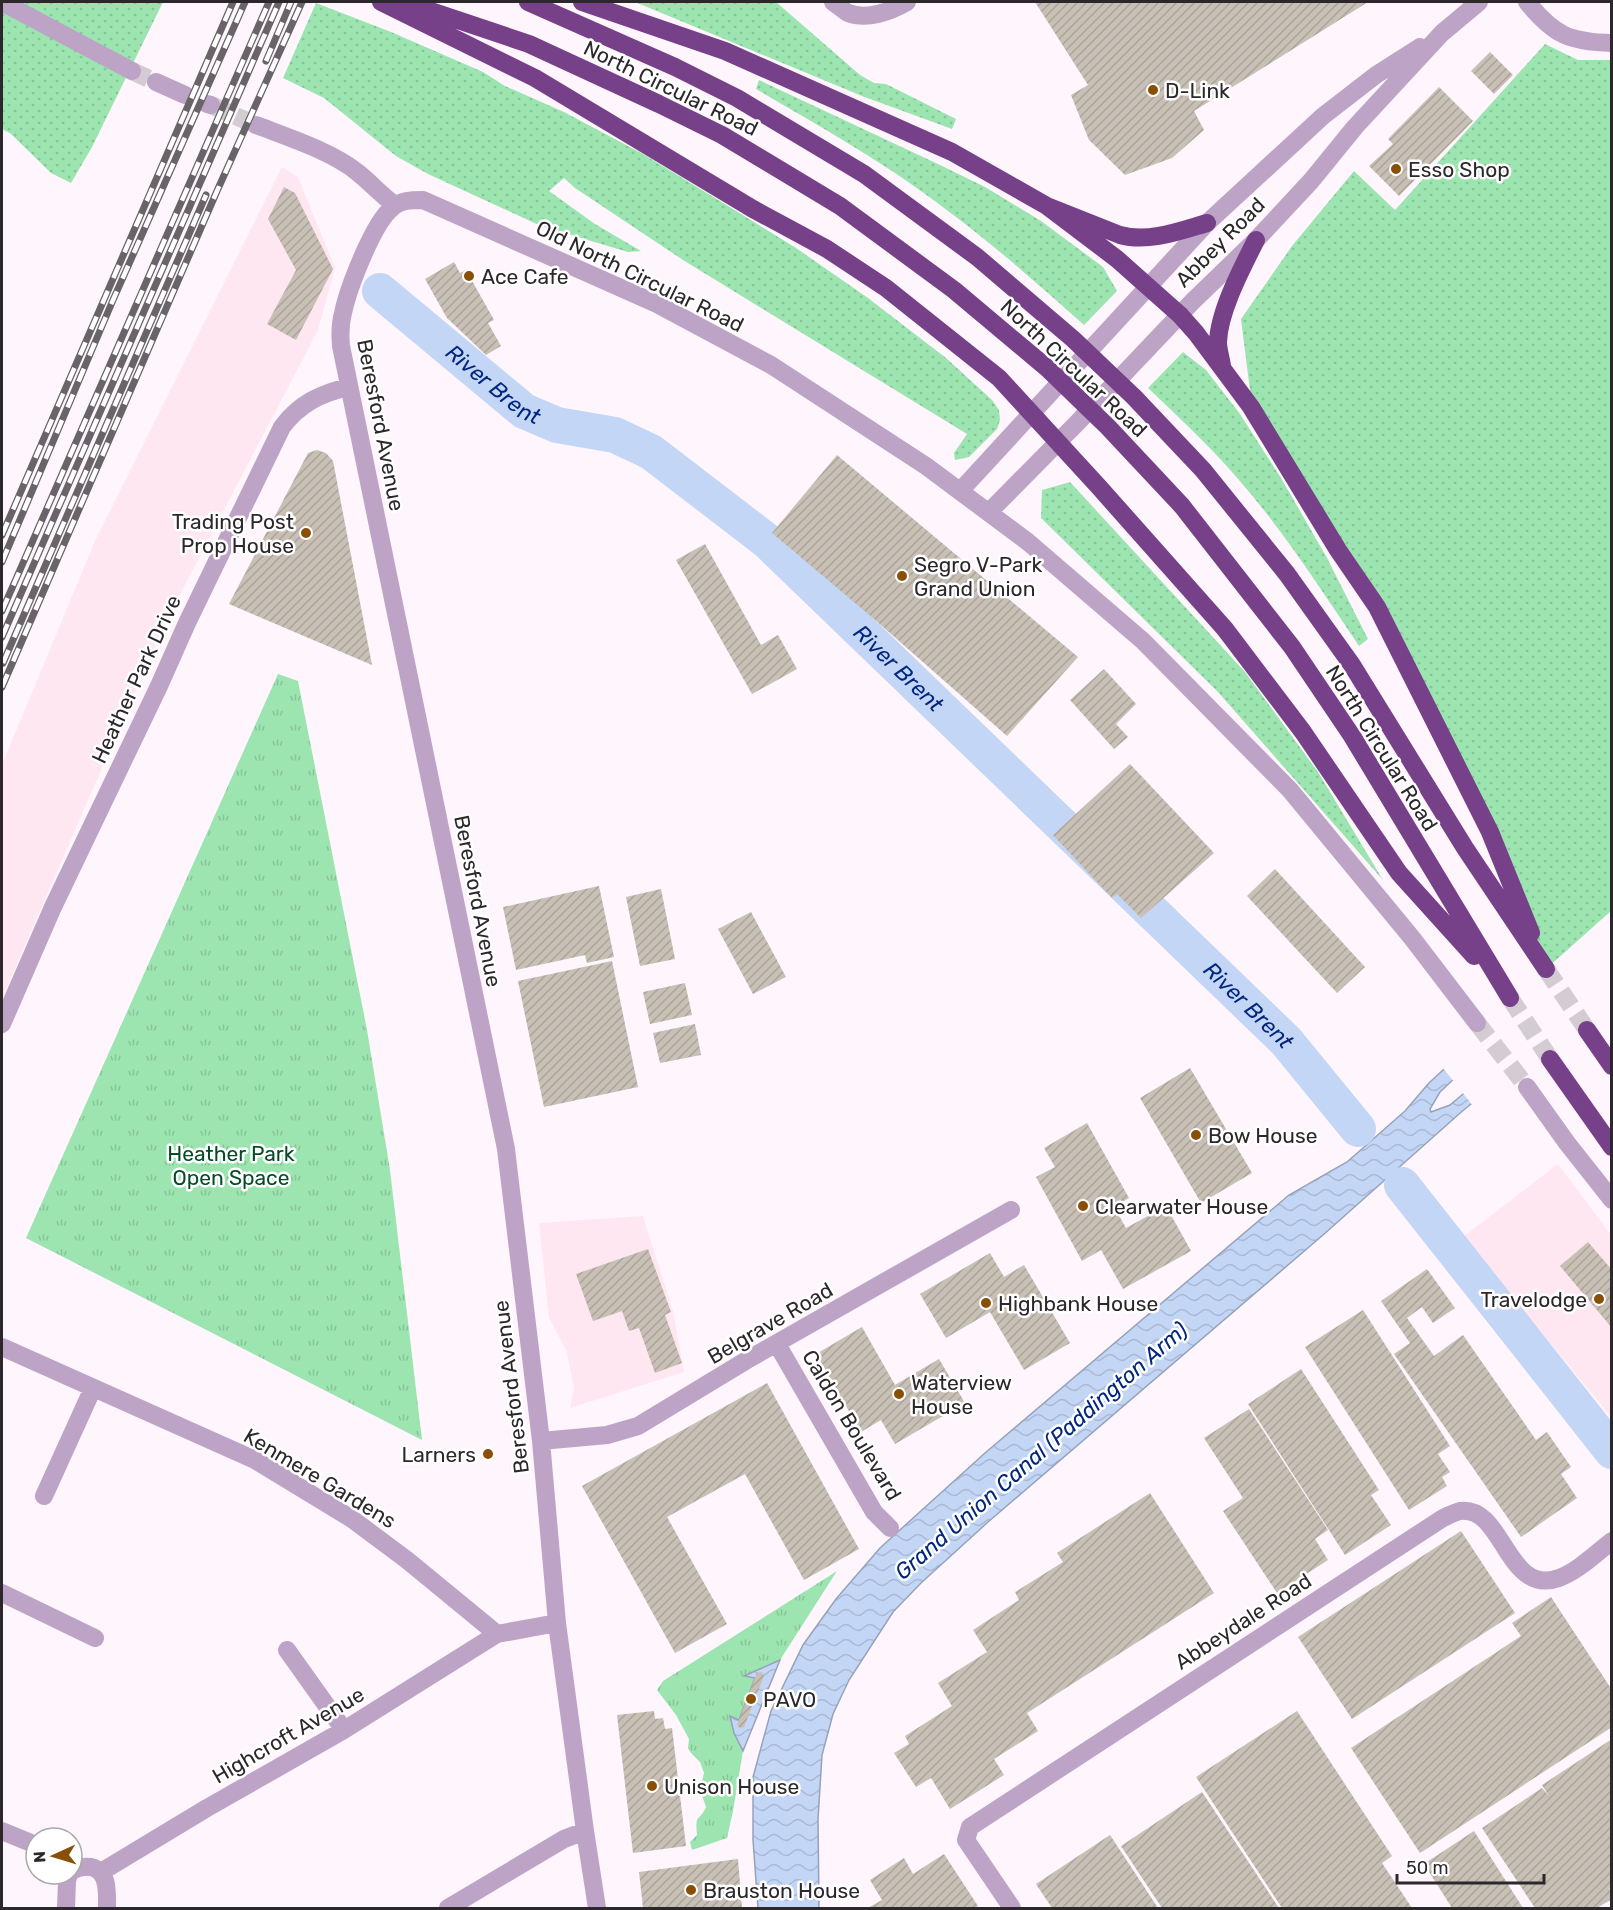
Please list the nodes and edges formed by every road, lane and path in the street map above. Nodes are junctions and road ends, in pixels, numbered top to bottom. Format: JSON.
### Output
{"nodes":[{"id":1,"x":2,"y":2,"type":"edge"},
{"id":2,"x":381,"y":2,"type":"edge"},
{"id":3,"x":404,"y":2,"type":"edge"},
{"id":4,"x":528,"y":2,"type":"edge"},
{"id":5,"x":582,"y":2,"type":"edge"},
{"id":6,"x":832,"y":2,"type":"edge"},
{"id":7,"x":907,"y":2,"type":"edge"},
{"id":8,"x":1479,"y":2,"type":"edge"},
{"id":9,"x":1527,"y":2,"type":"edge"},
{"id":10,"x":1442,"y":33,"type":"junction"},
{"id":11,"x":1611,"y":43,"type":"edge"},
{"id":12,"x":132,"y":71,"type":"tunnel mouth"},
{"id":13,"x":156,"y":82,"type":"tunnel mouth"},
{"id":14,"x":185,"y":94,"type":"dead end"},
{"id":15,"x":256,"y":125,"type":"tunnel mouth"},
{"id":16,"x":395,"y":205,"type":"junction"},
{"id":17,"x":1047,"y":206,"type":"junction"},
{"id":18,"x":1208,"y":224,"type":"junction"},
{"id":19,"x":1256,"y":240,"type":"junction"},
{"id":20,"x":1149,"y":287,"type":"junction"},
{"id":21,"x":1180,"y":315,"type":"junction"},
{"id":22,"x":1223,"y":370,"type":"junction"},
{"id":23,"x":349,"y":387,"type":"junction"},
{"id":24,"x":1033,"y":415,"type":"junction"},
{"id":25,"x":1058,"y":442,"type":"junction"},
{"id":26,"x":961,"y":490,"type":"junction"},
{"id":27,"x":988,"y":512,"type":"junction"},
{"id":28,"x":1478,"y":1023,"type":"tunnel mouth"},
{"id":29,"x":2,"y":1024,"type":"edge"},
{"id":30,"x":1587,"y":1030,"type":"tunnel mouth"},
{"id":31,"x":1550,"y":1059,"type":"tunnel mouth"},
{"id":32,"x":1611,"y":1066,"type":"edge"},
{"id":33,"x":1527,"y":1087,"type":"tunnel mouth"},
{"id":34,"x":1611,"y":1147,"type":"edge"},
{"id":35,"x":1611,"y":1200,"type":"edge"},
{"id":36,"x":1011,"y":1210,"type":"dead end"},
{"id":37,"x":777,"y":1344,"type":"junction"},
{"id":38,"x":2,"y":1347,"type":"edge"},
{"id":39,"x":93,"y":1388,"type":"junction"},
{"id":40,"x":541,"y":1442,"type":"junction"},
{"id":41,"x":44,"y":1496,"type":"dead end"},
{"id":42,"x":890,"y":1528,"type":"dead end"},
{"id":43,"x":1611,"y":1541,"type":"edge"},
{"id":44,"x":2,"y":1593,"type":"edge"},
{"id":45,"x":557,"y":1623,"type":"junction"},
{"id":46,"x":497,"y":1634,"type":"junction"},
{"id":47,"x":95,"y":1638,"type":"dead end"},
{"id":48,"x":287,"y":1650,"type":"dead end"},
{"id":49,"x":344,"y":1730,"type":"junction"},
{"id":50,"x":2,"y":1831,"type":"edge"},
{"id":51,"x":585,"y":1832,"type":"junction"},
{"id":52,"x":24,"y":1840,"type":"edge"},
{"id":53,"x":84,"y":1867,"type":"edge"},
{"id":54,"x":101,"y":1872,"type":"junction"},
{"id":55,"x":67,"y":1886,"type":"edge"},
{"id":56,"x":66,"y":1908,"type":"edge"},
{"id":57,"x":107,"y":1908,"type":"edge"},
{"id":58,"x":448,"y":1908,"type":"edge"},
{"id":59,"x":597,"y":1908,"type":"edge"},
{"id":60,"x":1012,"y":1908,"type":"edge"}],
"edges":[{"from":1,"to":12,"type":"street"},
{"from":2,"to":24,"type":"highway"},
{"from":3,"to":25,"type":"highway","name":"North Circular Road"},
{"from":4,"to":22,"type":"highway","name":"North Circular Road"},
{"from":5,"to":17,"type":"highway"},
{"from":6,"to":7,"type":"street"},
{"from":8,"to":10,"type":"street","name":"Abbey Road"},
{"from":9,"to":11,"type":"street"},
{"from":10,"to":18,"type":"street","name":"Abbey Road"},
{"from":10,"to":19,"type":"street","name":"Abbey Road"},
{"from":13,"to":14,"type":"street"},
{"from":15,"to":16,"type":"street"},
{"from":16,"to":23,"type":"street","name":"Beresford Avenue"},
{"from":16,"to":26,"type":"street","name":"Old North Circular Road"},
{"from":17,"to":18,"type":"highway"},
{"from":17,"to":20,"type":"highway"},
{"from":18,"to":20,"type":"street","name":"Abbey Road"},
{"from":19,"to":21,"type":"street","name":"Abbey Road"},
{"from":19,"to":22,"type":"highway"},
{"from":20,"to":21,"type":"highway"},
{"from":20,"to":24,"type":"street","name":"Abbey Road"},
{"from":21,"to":22,"type":"highway"},
{"from":21,"to":25,"type":"street","name":"Abbey Road"},
{"from":23,"to":29,"type":"street","name":"Heather Park Drive"},
{"from":23,"to":40,"type":"street","name":"Beresford Avenue"},
{"from":24,"to":25,"type":"highway"},
{"from":24,"to":26,"type":"street","name":"Abbey Road"},
{"from":25,"to":27,"type":"street","name":"Abbey Road"},
{"from":26,"to":27,"type":"street","name":"Old North Circular Road"},
{"from":27,"to":28,"type":"street","name":"Old North Circular Road"},
{"from":30,"to":32,"type":"highway"},
{"from":31,"to":34,"type":"highway"},
{"from":33,"to":35,"type":"street"},
{"from":36,"to":37,"type":"street","name":"Belgrave Road"},
{"from":37,"to":40,"type":"street","name":"Belgrave Road"},
{"from":37,"to":42,"type":"street","name":"Caldon Boulevard"},
{"from":38,"to":39,"type":"street","name":"Kenmere Gardens"},
{"from":39,"to":41,"type":"street"},
{"from":39,"to":46,"type":"street","name":"Kenmere Gardens"},
{"from":40,"to":45,"type":"street","name":"Beresford Avenue"},
{"from":43,"to":60,"type":"street","name":"Abbeydale Road"},
{"from":44,"to":47,"type":"street"},
{"from":45,"to":46,"type":"street"},
{"from":45,"to":51,"type":"street","name":"Beresford Avenue"},
{"from":46,"to":49,"type":"street","name":"Highcroft Avenue"},
{"from":48,"to":49,"type":"street"},
{"from":49,"to":54,"type":"street","name":"Highcroft Avenue"},
{"from":50,"to":52,"type":"street"},
{"from":51,"to":58,"type":"street"},
{"from":51,"to":59,"type":"street","name":"Beresford Avenue"},
{"from":53,"to":54,"type":"street"},
{"from":54,"to":57,"type":"street"},
{"from":55,"to":56,"type":"street"}]}
